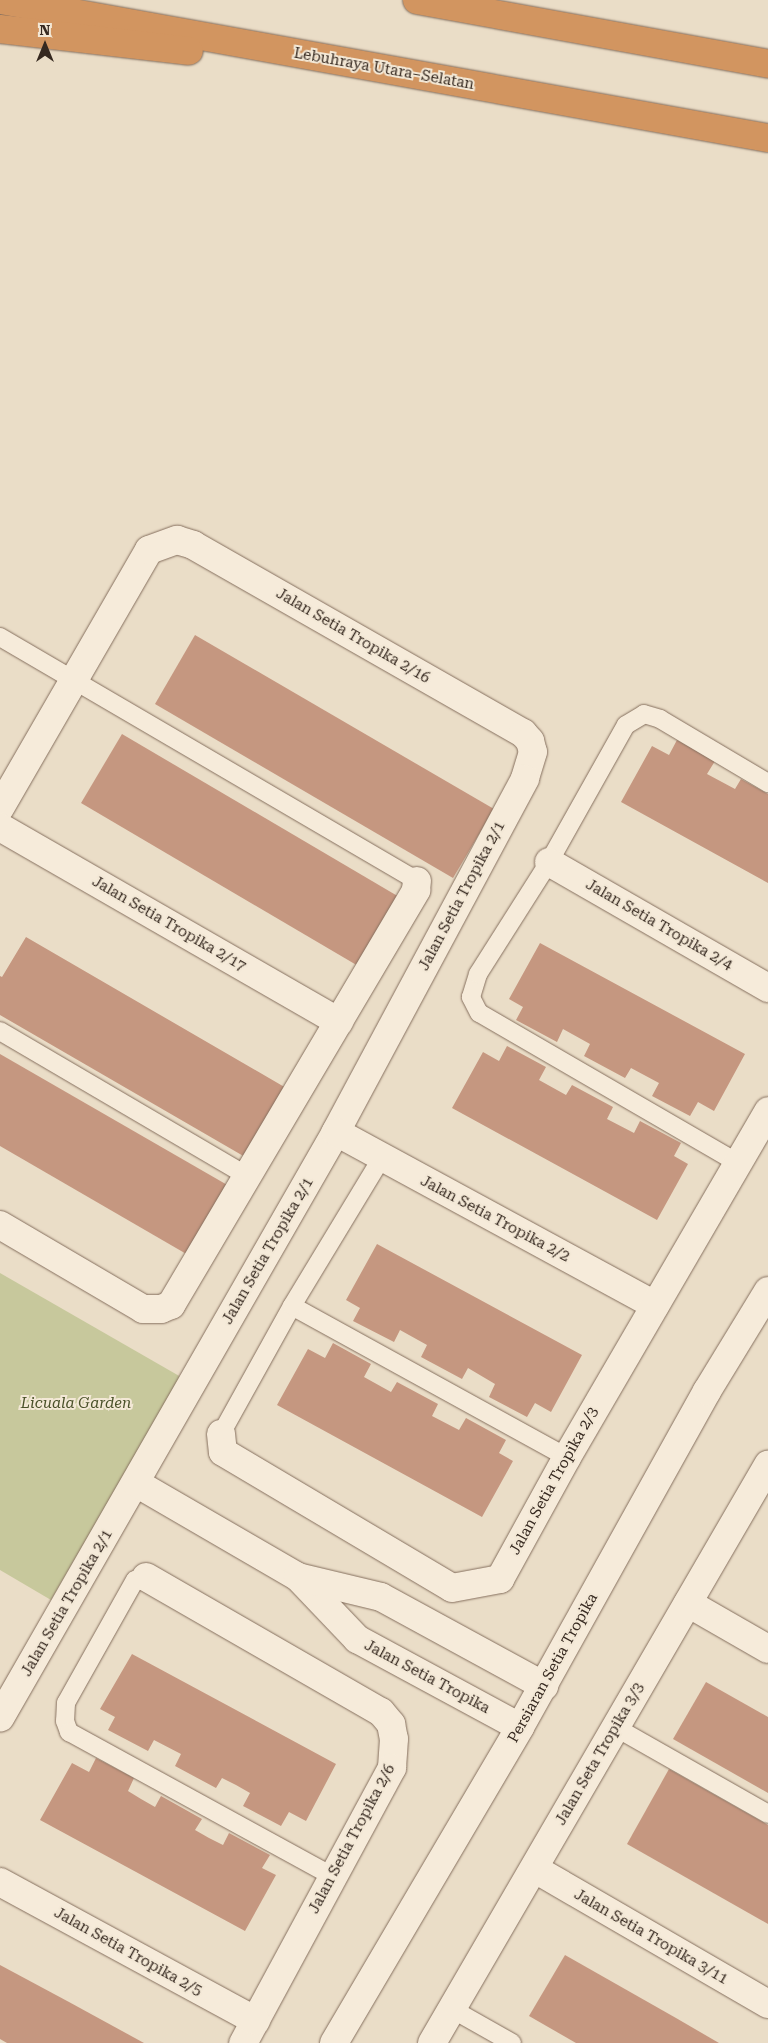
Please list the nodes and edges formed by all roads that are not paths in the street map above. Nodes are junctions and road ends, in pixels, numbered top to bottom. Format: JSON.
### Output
{"nodes":[{"id":1,"x":1,"y":0,"type":"edge"},
{"id":2,"x":417,"y":0,"type":"edge"},
{"id":3,"x":0,"y":29,"type":"edge"},
{"id":4,"x":768,"y":64,"type":"edge"},
{"id":5,"x":471,"y":85,"type":"junction"},
{"id":6,"x":768,"y":138,"type":"edge"},
{"id":7,"x":0,"y":637,"type":"edge"},
{"id":8,"x":74,"y":679,"type":"junction"},
{"id":9,"x":526,"y":779,"type":"joint"},
{"id":10,"x":768,"y":783,"type":"edge"},
{"id":11,"x":0,"y":808,"type":"edge"},
{"id":12,"x":0,"y":827,"type":"edge"},
{"id":13,"x":549,"y":862,"type":"junction"},
{"id":14,"x":417,"y":881,"type":"joint"},
{"id":15,"x":768,"y":988,"type":"edge"},
{"id":16,"x":339,"y":1022,"type":"junction"},
{"id":17,"x":0,"y":1032,"type":"edge"},
{"id":18,"x":768,"y":1111,"type":"edge"},
{"id":19,"x":336,"y":1132,"type":"junction"},
{"id":20,"x":381,"y":1159,"type":"junction"},
{"id":21,"x":738,"y":1162,"type":"junction"},
{"id":22,"x":247,"y":1176,"type":"junction"},
{"id":23,"x":0,"y":1225,"type":"edge"},
{"id":24,"x":768,"y":1291,"type":"edge"},
{"id":25,"x":655,"y":1305,"type":"junction"},
{"id":26,"x":292,"y":1306,"type":"junction"},
{"id":27,"x":222,"y":1443,"type":"joint"},
{"id":28,"x":567,"y":1457,"type":"junction"},
{"id":29,"x":768,"y":1465,"type":"edge"},
{"id":30,"x":136,"y":1483,"type":"junction"},
{"id":31,"x":298,"y":1576,"type":"junction"},
{"id":32,"x":146,"y":1577,"type":"joint"},
{"id":33,"x":688,"y":1603,"type":"junction"},
{"id":34,"x":768,"y":1649,"type":"edge"},
{"id":35,"x":544,"y":1686,"type":"junction"},
{"id":36,"x":0,"y":1718,"type":"edge"},
{"id":37,"x":520,"y":1727,"type":"junction"},
{"id":38,"x":616,"y":1727,"type":"junction"},
{"id":39,"x":768,"y":1814,"type":"edge"},
{"id":40,"x":534,"y":1869,"type":"junction"},
{"id":41,"x":332,"y":1876,"type":"junction"},
{"id":42,"x":0,"y":1882,"type":"edge"},
{"id":43,"x":768,"y":2004,"type":"edge"},
{"id":44,"x":452,"y":2008,"type":"junction"},
{"id":45,"x":250,"y":2032,"type":"edge"},
{"id":46,"x":334,"y":2043,"type":"edge"},
{"id":47,"x":432,"y":2043,"type":"edge"},
{"id":48,"x":512,"y":2043,"type":"edge"}],
"edges":[{"from":1,"to":5,"type":"highway","name":"Lebuhraya Utara–Selatan"},
{"from":2,"to":4,"type":"highway"},
{"from":3,"to":5,"type":"highway"},
{"from":5,"to":6,"type":"highway","name":"Lebuhraya Utara–Selatan"},
{"from":7,"to":8,"type":"lane"},
{"from":8,"to":9,"type":"street","name":"Jalan Setia Tropika 2/16"},
{"from":8,"to":11,"type":"street","name":"Jalan Setia Tropika 2/16"},
{"from":8,"to":14,"type":"lane"},
{"from":9,"to":19,"type":"street","name":"Jalan Setia Tropika 2/1"},
{"from":10,"to":13,"type":"lane"},
{"from":12,"to":16,"type":"street","name":"Jalan Setia Tropika 2/17"},
{"from":13,"to":15,"type":"street","name":"Jalan Setia Tropika 2/4"},
{"from":13,"to":21,"type":"lane"},
{"from":14,"to":16,"type":"street"},
{"from":16,"to":22,"type":"street"},
{"from":17,"to":22,"type":"lane"},
{"from":18,"to":21,"type":"street","name":"Jalan Setia Tropika 2/3"},
{"from":19,"to":20,"type":"street","name":"Jalan Setia Tropika 2/2"},
{"from":19,"to":30,"type":"street","name":"Jalan Setia Tropika 2/1"},
{"from":20,"to":25,"type":"street","name":"Jalan Setia Tropika 2/2"},
{"from":20,"to":26,"type":"lane"},
{"from":21,"to":25,"type":"street","name":"Jalan Setia Tropika 2/3"},
{"from":22,"to":23,"type":"street"},
{"from":24,"to":35,"type":"street","name":"Persiaran Setia Tropika"},
{"from":25,"to":28,"type":"street","name":"Jalan Setia Tropika 2/3"},
{"from":26,"to":27,"type":"lane"},
{"from":26,"to":28,"type":"lane"},
{"from":27,"to":28,"type":"street","name":"Jalan Setia Tropika 2/3"},
{"from":29,"to":33,"type":"street","name":"Jalan Seta Tropika 3/3"},
{"from":30,"to":31,"type":"street","name":"Jalan Setia Tropika"},
{"from":30,"to":36,"type":"street","name":"Jalan Setia Tropika 2/1"},
{"from":31,"to":35,"type":"street","name":"Jalan Setia Tropika"},
{"from":31,"to":37,"type":"street","name":"Jalan Setia Tropika"},
{"from":32,"to":41,"type":"street","name":"Jalan Setia Tropika 2/6"},
{"from":32,"to":41,"type":"lane"},
{"from":33,"to":34,"type":"street"},
{"from":33,"to":38,"type":"street","name":"Jalan Seta Tropika 3/3"},
{"from":35,"to":37,"type":"street","name":"Persiaran Setia Tropika"},
{"from":37,"to":46,"type":"street","name":"Persiaran Setia Tropika"},
{"from":38,"to":39,"type":"lane"},
{"from":38,"to":40,"type":"street","name":"Jalan Seta Tropika 3/3"},
{"from":40,"to":43,"type":"street","name":"Jalan Setia Tropika 3/11"},
{"from":40,"to":44,"type":"street","name":"Jalan Seta Tropika 3/3"},
{"from":41,"to":45,"type":"street","name":"Jalan Setia Tropika 2/6"},
{"from":42,"to":45,"type":"street","name":"Jalan Setia Tropika 2/5"},
{"from":44,"to":47,"type":"street","name":"Jalan Seta Tropika 3/3"},
{"from":44,"to":48,"type":"lane"}]}
